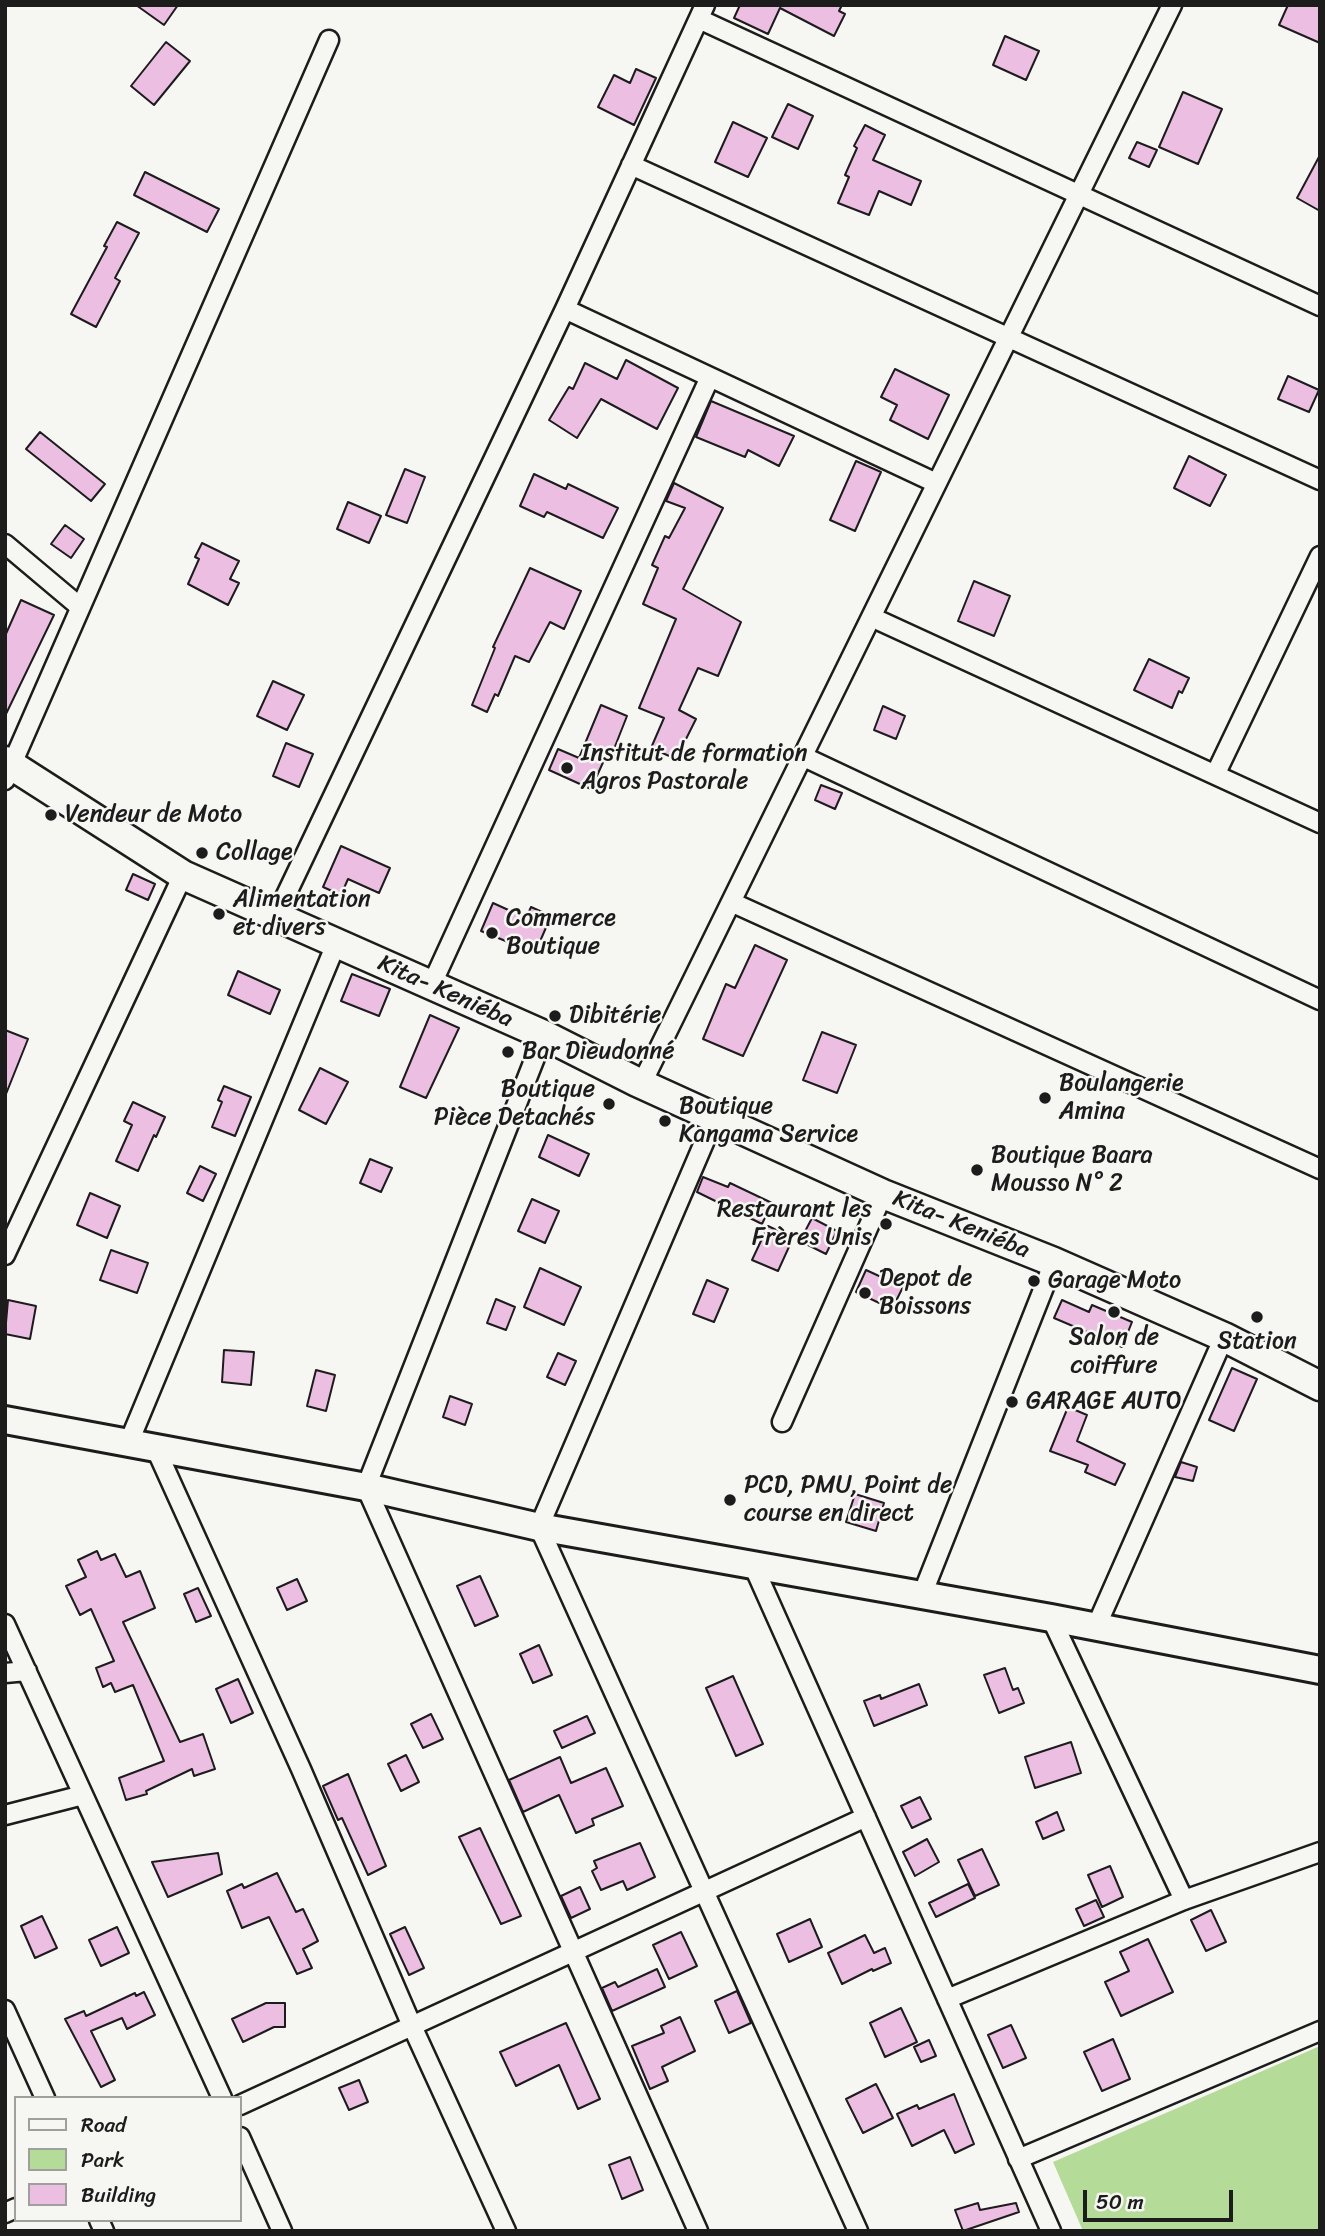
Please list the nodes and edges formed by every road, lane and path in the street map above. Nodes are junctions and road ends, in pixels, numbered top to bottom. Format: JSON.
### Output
{"nodes":[{"id":1,"x":1172,"y":5,"type":"edge"},
{"id":2,"x":702,"y":12,"type":"edge"},
{"id":3,"x":329,"y":40,"type":"dead end"},
{"id":4,"x":631,"y":165,"type":"junction"},
{"id":5,"x":1079,"y":194,"type":"junction"},
{"id":6,"x":1320,"y":306,"type":"edge"},
{"id":7,"x":565,"y":309,"type":"junction"},
{"id":8,"x":1008,"y":338,"type":"junction"},
{"id":9,"x":710,"y":377,"type":"junction"},
{"id":10,"x":1320,"y":481,"type":"edge"},
{"id":11,"x":936,"y":484,"type":"junction"},
{"id":12,"x":5,"y":544,"type":"edge"},
{"id":13,"x":1320,"y":556,"type":"edge"},
{"id":14,"x":80,"y":607,"type":"junction"},
{"id":15,"x":880,"y":621,"type":"dead end"},
{"id":16,"x":802,"y":756,"type":"junction"},
{"id":17,"x":7,"y":769,"type":"edge"},
{"id":18,"x":1215,"y":775,"type":"junction"},
{"id":19,"x":1320,"y":823,"type":"edge"},
{"id":20,"x":183,"y":876,"type":"junction"},
{"id":21,"x":731,"y":902,"type":"junction"},
{"id":22,"x":275,"y":916,"type":"junction"},
{"id":23,"x":336,"y":944,"type":"junction"},
{"id":24,"x":430,"y":986,"type":"junction"},
{"id":25,"x":1320,"y":1000,"type":"edge"},
{"id":26,"x":544,"y":1035,"type":"junction"},
{"id":27,"x":642,"y":1083,"type":"junction"},
{"id":28,"x":715,"y":1117,"type":"junction"},
{"id":29,"x":1320,"y":1170,"type":"edge"},
{"id":30,"x":883,"y":1194,"type":"junction"},
{"id":31,"x":5,"y":1255,"type":"edge"},
{"id":32,"x":1054,"y":1262,"type":"junction"},
{"id":33,"x":1224,"y":1337,"type":"junction"},
{"id":34,"x":1320,"y":1386,"type":"edge"},
{"id":35,"x":5,"y":1420,"type":"edge"},
{"id":36,"x":782,"y":1422,"type":"dead end"},
{"id":37,"x":129,"y":1442,"type":"junction"},
{"id":38,"x":155,"y":1447,"type":"junction"},
{"id":39,"x":366,"y":1487,"type":"junction"},
{"id":40,"x":539,"y":1527,"type":"junction"},
{"id":41,"x":753,"y":1565,"type":"junction"},
{"id":42,"x":922,"y":1595,"type":"junction"},
{"id":43,"x":1051,"y":1618,"type":"junction"},
{"id":44,"x":5,"y":1624,"type":"edge"},
{"id":45,"x":1096,"y":1627,"type":"junction"},
{"id":46,"x":1320,"y":1670,"type":"edge"},
{"id":47,"x":27,"y":1671,"type":"junction"},
{"id":48,"x":5,"y":1674,"type":"edge"},
{"id":49,"x":83,"y":1795,"type":"junction"},
{"id":50,"x":5,"y":1815,"type":"edge"},
{"id":51,"x":866,"y":1817,"type":"junction"},
{"id":52,"x":1320,"y":1852,"type":"edge"},
{"id":53,"x":704,"y":1891,"type":"junction"},
{"id":54,"x":1184,"y":1900,"type":"junction"},
{"id":55,"x":573,"y":1952,"type":"junction"},
{"id":56,"x":947,"y":1999,"type":"junction"},
{"id":57,"x":5,"y":2010,"type":"edge"},
{"id":58,"x":412,"y":2026,"type":"junction"},
{"id":59,"x":1320,"y":2031,"type":"edge"},
{"id":60,"x":44,"y":2096,"type":"edge"},
{"id":61,"x":221,"y":2096,"type":"edge"},
{"id":62,"x":242,"y":2104,"type":"edge"},
{"id":63,"x":242,"y":2141,"type":"edge"},
{"id":64,"x":1018,"y":2159,"type":"junction"},
{"id":65,"x":282,"y":2231,"type":"edge"},
{"id":66,"x":506,"y":2231,"type":"edge"},
{"id":67,"x":698,"y":2231,"type":"edge"},
{"id":68,"x":858,"y":2231,"type":"edge"},
{"id":69,"x":1051,"y":2231,"type":"edge"}],
"edges":[{"from":1,"to":5,"type":"street"},
{"from":2,"to":4,"type":"street"},
{"from":2,"to":5,"type":"street"},
{"from":3,"to":14,"type":"street"},
{"from":4,"to":7,"type":"street"},
{"from":4,"to":8,"type":"street"},
{"from":5,"to":6,"type":"street"},
{"from":5,"to":8,"type":"street"},
{"from":7,"to":9,"type":"street"},
{"from":7,"to":22,"type":"street"},
{"from":8,"to":10,"type":"street"},
{"from":8,"to":11,"type":"street"},
{"from":9,"to":11,"type":"street"},
{"from":9,"to":24,"type":"street"},
{"from":11,"to":16,"type":"street"},
{"from":12,"to":14,"type":"street"},
{"from":13,"to":18,"type":"street"},
{"from":14,"to":17,"type":"street"},
{"from":15,"to":18,"type":"street"},
{"from":16,"to":21,"type":"street"},
{"from":16,"to":25,"type":"street"},
{"from":17,"to":20,"type":"main road","name":"Kita- Keniéba"},
{"from":18,"to":19,"type":"street"},
{"from":20,"to":22,"type":"main road","name":"Kita- Keniéba"},
{"from":20,"to":31,"type":"street"},
{"from":21,"to":27,"type":"street"},
{"from":21,"to":29,"type":"street"},
{"from":22,"to":23,"type":"main road","name":"Kita- Keniéba"},
{"from":23,"to":24,"type":"main road","name":"Kita- Keniéba"},
{"from":23,"to":37,"type":"street"},
{"from":24,"to":26,"type":"main road","name":"Kita- Keniéba"},
{"from":26,"to":27,"type":"main road","name":"Kita- Keniéba"},
{"from":26,"to":39,"type":"street"},
{"from":27,"to":28,"type":"main road","name":"Kita- Keniéba"},
{"from":28,"to":30,"type":"main road","name":"Kita- Keniéba"},
{"from":28,"to":40,"type":"street"},
{"from":30,"to":32,"type":"main road","name":"Kita- Keniéba"},
{"from":30,"to":36,"type":"street"},
{"from":32,"to":33,"type":"main road","name":"Kita- Keniéba"},
{"from":32,"to":42,"type":"street"},
{"from":33,"to":34,"type":"main road","name":"Kita- Keniéba"},
{"from":33,"to":45,"type":"street"},
{"from":35,"to":37,"type":"street"},
{"from":37,"to":38,"type":"street"},
{"from":38,"to":39,"type":"street"},
{"from":38,"to":58,"type":"street"},
{"from":39,"to":40,"type":"street"},
{"from":39,"to":55,"type":"street"},
{"from":40,"to":41,"type":"street"},
{"from":40,"to":53,"type":"street"},
{"from":41,"to":42,"type":"street"},
{"from":41,"to":51,"type":"street"},
{"from":42,"to":43,"type":"street"},
{"from":43,"to":45,"type":"street"},
{"from":43,"to":54,"type":"street"},
{"from":44,"to":47,"type":"street"},
{"from":45,"to":46,"type":"street"},
{"from":47,"to":48,"type":"street"},
{"from":47,"to":49,"type":"street"},
{"from":49,"to":50,"type":"street"},
{"from":49,"to":61,"type":"street"},
{"from":51,"to":53,"type":"street"},
{"from":51,"to":56,"type":"street"},
{"from":52,"to":54,"type":"street"},
{"from":53,"to":55,"type":"street"},
{"from":53,"to":68,"type":"street"},
{"from":54,"to":56,"type":"street"},
{"from":55,"to":58,"type":"street"},
{"from":55,"to":67,"type":"street"},
{"from":56,"to":64,"type":"street"},
{"from":57,"to":60,"type":"street"},
{"from":58,"to":62,"type":"street"},
{"from":58,"to":66,"type":"street"},
{"from":59,"to":64,"type":"street"},
{"from":63,"to":65,"type":"street"},
{"from":64,"to":69,"type":"street"}]}
